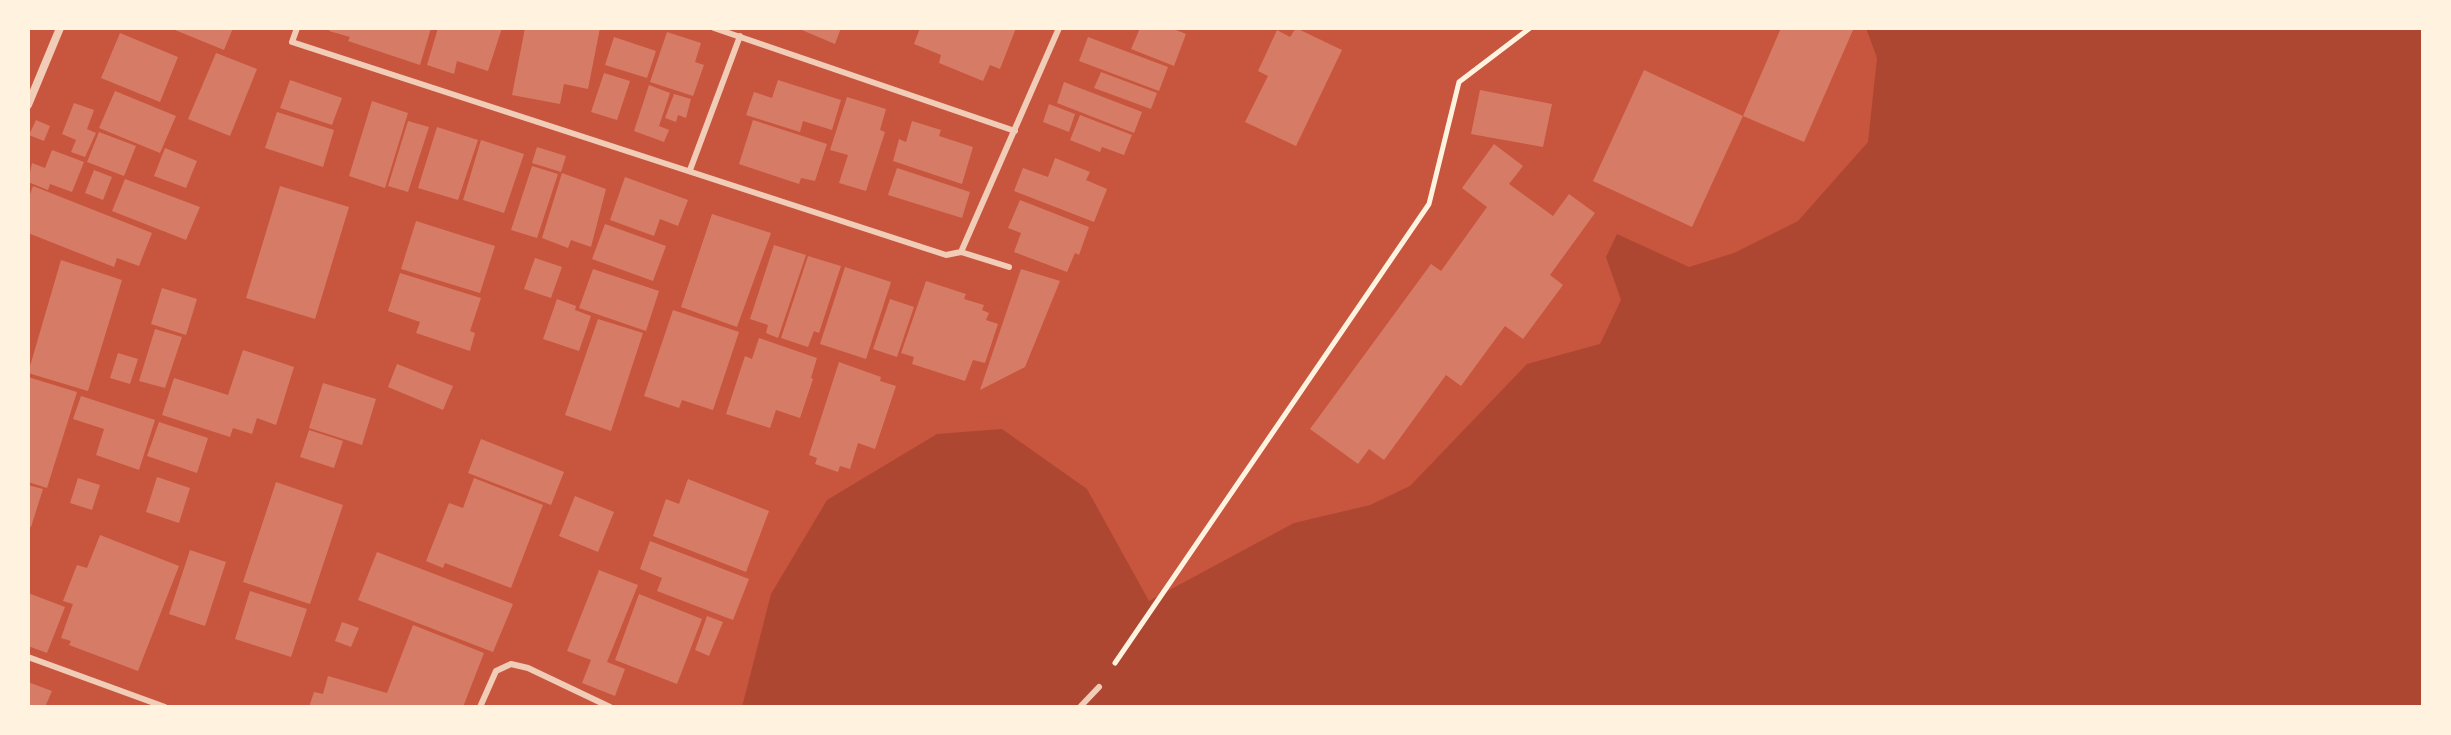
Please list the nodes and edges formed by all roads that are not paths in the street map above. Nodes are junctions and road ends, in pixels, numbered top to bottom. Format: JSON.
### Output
{"nodes":[{"id":1,"x":60,"y":28,"type":"edge"},
{"id":2,"x":297,"y":28,"type":"edge"},
{"id":3,"x":714,"y":28,"type":"edge"},
{"id":4,"x":1059,"y":28,"type":"edge"},
{"id":5,"x":740,"y":36,"type":"junction"},
{"id":6,"x":28,"y":105,"type":"edge"},
{"id":7,"x":1015,"y":131,"type":"junction"},
{"id":8,"x":690,"y":170,"type":"junction"},
{"id":9,"x":961,"y":252,"type":"junction"},
{"id":10,"x":1009,"y":267,"type":"dead end"},
{"id":11,"x":28,"y":657,"type":"edge"},
{"id":12,"x":1099,"y":687,"type":"road end"},
{"id":13,"x":165,"y":707,"type":"edge"},
{"id":14,"x":480,"y":707,"type":"edge"},
{"id":15,"x":610,"y":707,"type":"edge"},
{"id":16,"x":1080,"y":707,"type":"edge"}],
"edges":[{"from":1,"to":6,"type":"street"},
{"from":2,"to":8,"type":"lane"},
{"from":3,"to":5,"type":"lane"},
{"from":4,"to":7,"type":"lane"},
{"from":5,"to":7,"type":"lane"},
{"from":5,"to":8,"type":"lane"},
{"from":7,"to":9,"type":"lane"},
{"from":8,"to":9,"type":"lane"},
{"from":9,"to":10,"type":"lane"},
{"from":11,"to":13,"type":"lane"},
{"from":12,"to":16,"type":"lane"},
{"from":14,"to":15,"type":"lane"}]}
